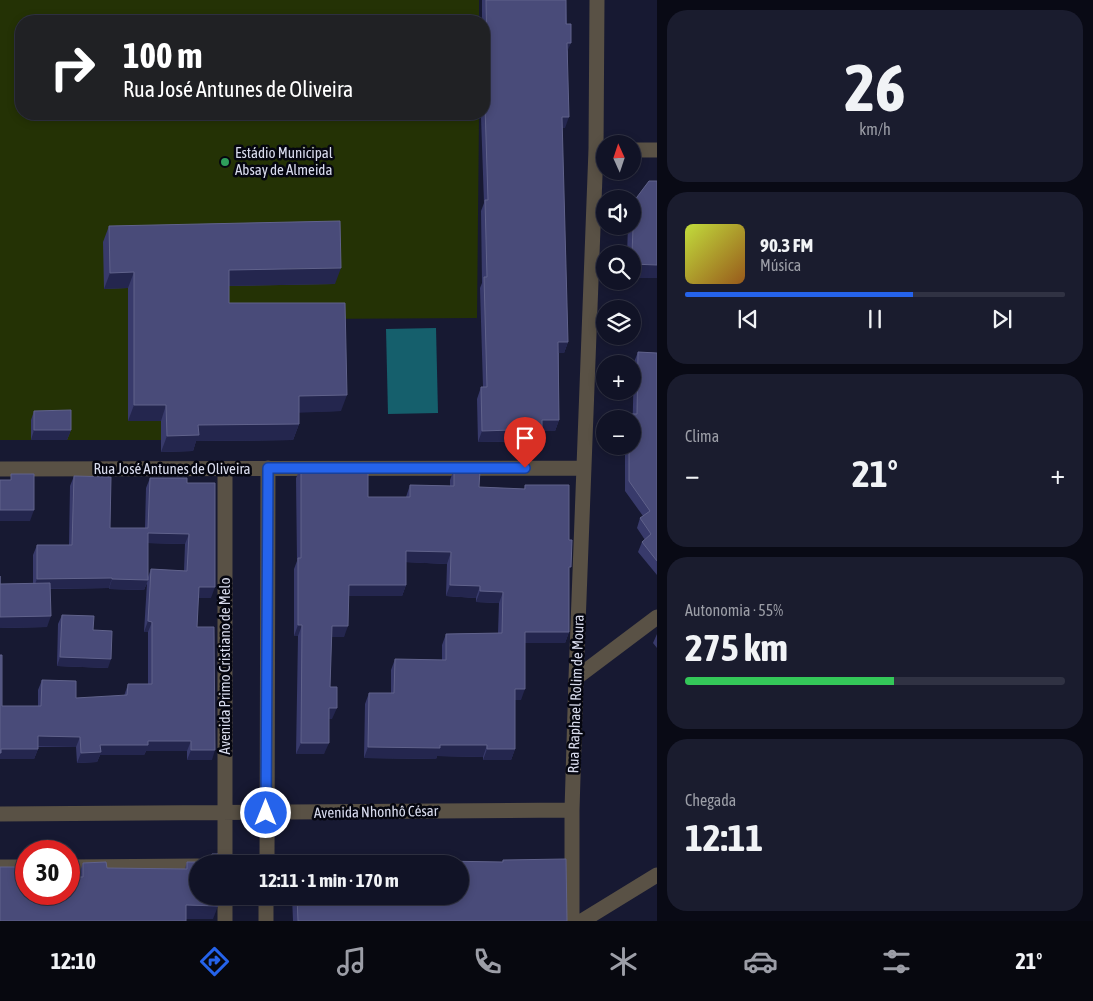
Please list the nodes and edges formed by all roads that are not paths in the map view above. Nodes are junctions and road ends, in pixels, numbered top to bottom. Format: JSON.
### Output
{"nodes":[{"id":1,"x":597,"y":0,"type":"edge"},
{"id":2,"x":600,"y":135,"type":"edge"},
{"id":3,"x":641,"y":150,"type":"edge"},
{"id":4,"x":657,"y":150,"type":"edge"},
{"id":5,"x":598,"y":180,"type":"edge"},
{"id":6,"x":268,"y":468,"type":"junction"},
{"id":7,"x":584,"y":468,"type":"junction"},
{"id":8,"x":225,"y":469,"type":"junction"},
{"id":9,"x":0,"y":470,"type":"edge"},
{"id":10,"x":657,"y":617,"type":"edge"},
{"id":11,"x":576,"y":678,"type":"junction"},
{"id":12,"x":572,"y":810,"type":"junction"},
{"id":13,"x":225,"y":812,"type":"junction"},
{"id":14,"x":266,"y":813,"type":"junction"},
{"id":15,"x":0,"y":814,"type":"edge"},
{"id":16,"x":225,"y":855,"type":"edge"},
{"id":17,"x":266,"y":855,"type":"edge"},
{"id":18,"x":189,"y":866,"type":"edge"},
{"id":19,"x":0,"y":867,"type":"edge"},
{"id":20,"x":15,"y":867,"type":"edge"},
{"id":21,"x":80,"y":867,"type":"edge"},
{"id":22,"x":657,"y":875,"type":"edge"},
{"id":23,"x":225,"y":905,"type":"edge"},
{"id":24,"x":266,"y":905,"type":"edge"},
{"id":25,"x":224,"y":921,"type":"edge"},
{"id":26,"x":266,"y":921,"type":"edge"},
{"id":27,"x":572,"y":921,"type":"edge"},
{"id":28,"x":582,"y":921,"type":"edge"}],
"edges":[{"from":1,"to":2,"type":"street","name":"Rua Raphael Rolim de Moura"},
{"from":3,"to":4,"type":"street"},
{"from":5,"to":7,"type":"street","name":"Rua Raphael Rolim de Moura"},
{"from":6,"to":7,"type":"street","name":"Rua José Antunes de Oliveira"},
{"from":6,"to":8,"type":"street","name":"Rua José Antunes de Oliveira"},
{"from":6,"to":14,"type":"street"},
{"from":7,"to":11,"type":"street","name":"Rua Raphael Rolim de Moura"},
{"from":8,"to":9,"type":"street","name":"Rua José Antunes de Oliveira"},
{"from":8,"to":13,"type":"street","name":"Avenida Primo Cristiano de Melo"},
{"from":10,"to":11,"type":"street"},
{"from":11,"to":12,"type":"street","name":"Rua Raphael Rolim de Moura"},
{"from":12,"to":14,"type":"street","name":"Avenida Nhonhô César"},
{"from":12,"to":27,"type":"street","name":"Rua Raphael Rolim de Moura"},
{"from":13,"to":14,"type":"street","name":"Avenida Nhonhô César"},
{"from":13,"to":15,"type":"street","name":"Avenida Nhonhô César"},
{"from":13,"to":16,"type":"street","name":"Avenida Primo Cristiano de Melo"},
{"from":14,"to":17,"type":"street"},
{"from":18,"to":21,"type":"street"},
{"from":19,"to":20,"type":"street"},
{"from":22,"to":28,"type":"street"},
{"from":23,"to":25,"type":"street"},
{"from":24,"to":26,"type":"street"}]}
